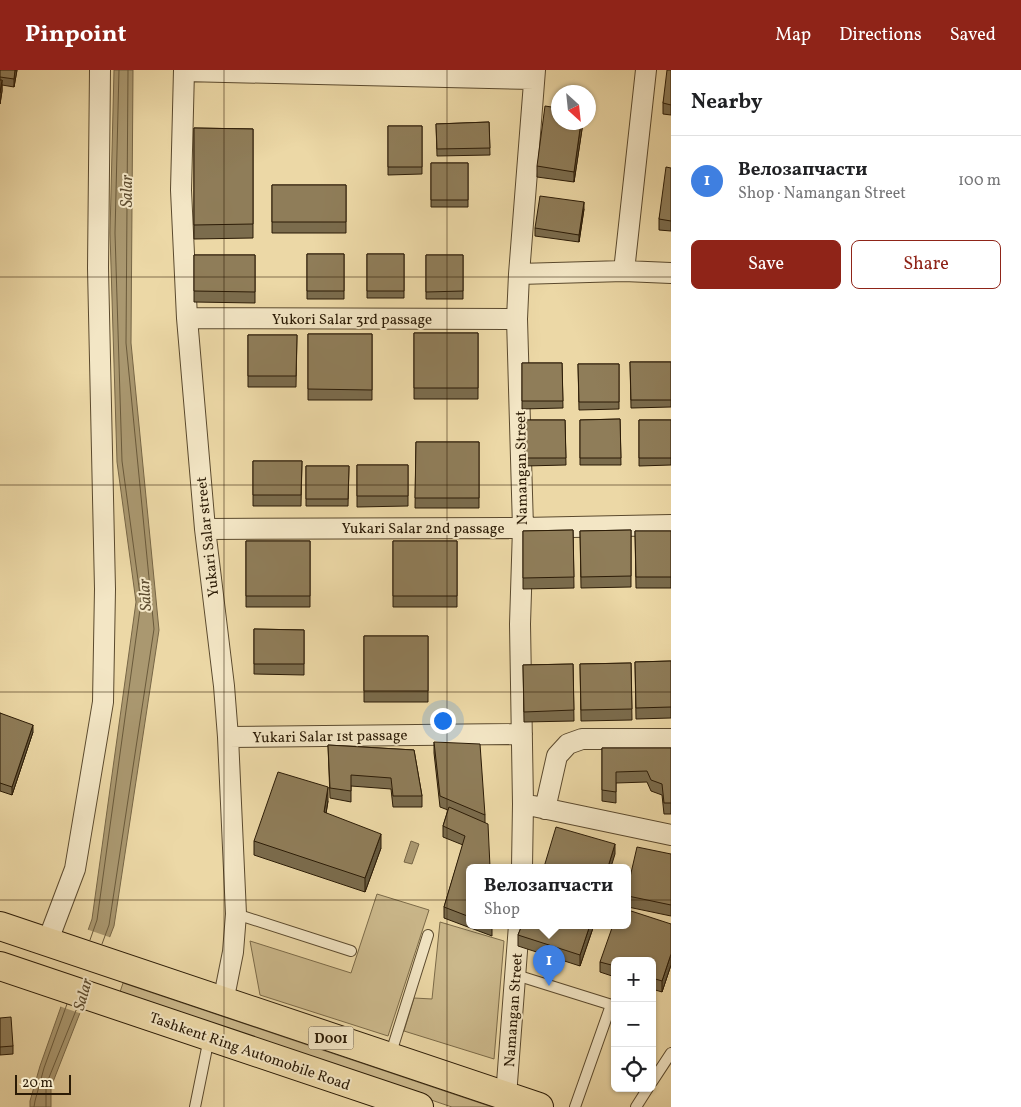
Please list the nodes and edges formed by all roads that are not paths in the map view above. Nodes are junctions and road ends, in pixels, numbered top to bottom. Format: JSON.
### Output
{"nodes":[{"id":1,"x":100,"y":70,"type":"edge"},
{"id":2,"x":646,"y":70,"type":"edge"},
{"id":3,"x":184,"y":71,"type":"edge"},
{"id":4,"x":534,"y":74,"type":"edge"},
{"id":5,"x":624,"y":271,"type":"junction"},
{"id":6,"x":671,"y":273,"type":"edge"},
{"id":7,"x":519,"y":274,"type":"junction"},
{"id":8,"x":187,"y":318,"type":"junction"},
{"id":9,"x":517,"y":319,"type":"junction"},
{"id":10,"x":671,"y":525,"type":"edge"},
{"id":11,"x":523,"y":528,"type":"junction"},
{"id":12,"x":205,"y":529,"type":"junction"},
{"id":13,"x":522,"y":734,"type":"junction"},
{"id":14,"x":228,"y":737,"type":"junction"},
{"id":15,"x":671,"y":739,"type":"edge"},
{"id":16,"x":523,"y":804,"type":"junction"},
{"id":17,"x":546,"y":809,"type":"junction"},
{"id":18,"x":671,"y":835,"type":"edge"},
{"id":19,"x":522,"y":864,"type":"edge"},
{"id":20,"x":236,"y":914,"type":"junction"},
{"id":21,"x":0,"y":926,"type":"edge"},
{"id":22,"x":519,"y":929,"type":"edge"},
{"id":23,"x":428,"y":935,"type":"dead end"},
{"id":24,"x":56,"y":946,"type":"junction"},
{"id":25,"x":351,"y":952,"type":"dead end"},
{"id":26,"x":0,"y":966,"type":"edge"},
{"id":27,"x":516,"y":975,"type":"junction"},
{"id":28,"x":223,"y":1002,"type":"junction"},
{"id":29,"x":611,"y":1005,"type":"edge"},
{"id":30,"x":611,"y":1011,"type":"edge"},
{"id":31,"x":209,"y":1037,"type":"junction"},
{"id":32,"x":671,"y":1053,"type":"edge"},
{"id":33,"x":390,"y":1057,"type":"junction"},
{"id":34,"x":656,"y":1076,"type":"edge"},
{"id":35,"x":645,"y":1092,"type":"edge"},
{"id":36,"x":506,"y":1096,"type":"junction"},
{"id":37,"x":195,"y":1107,"type":"edge"},
{"id":38,"x":419,"y":1107,"type":"edge"},
{"id":39,"x":540,"y":1107,"type":"edge"},
{"id":40,"x":576,"y":1107,"type":"edge"},
{"id":41,"x":636,"y":1107,"type":"edge"}],
"edges":[{"from":1,"to":24,"type":"street"},
{"from":2,"to":5,"type":"street"},
{"from":3,"to":4,"type":"street"},
{"from":3,"to":8,"type":"street","name":"Yukari Salar street"},
{"from":4,"to":7,"type":"street","name":"Namangan Street"},
{"from":5,"to":6,"type":"street"},
{"from":5,"to":7,"type":"street"},
{"from":7,"to":9,"type":"street","name":"Namangan Street"},
{"from":8,"to":9,"type":"street","name":"Yukori Salar 3rd passage"},
{"from":8,"to":12,"type":"street","name":"Yukari Salar street"},
{"from":9,"to":11,"type":"street","name":"Namangan Street"},
{"from":10,"to":11,"type":"street","name":"Yukari Salar 2nd passage"},
{"from":11,"to":12,"type":"street","name":"Yukari Salar 2nd passage"},
{"from":11,"to":13,"type":"street","name":"Namangan Street"},
{"from":12,"to":14,"type":"street","name":"Yukari Salar street"},
{"from":13,"to":14,"type":"street","name":"Yukari Salar 1st passage"},
{"from":13,"to":16,"type":"street","name":"Namangan Street"},
{"from":14,"to":20,"type":"street","name":"Yukari Salar street"},
{"from":15,"to":17,"type":"street"},
{"from":16,"to":17,"type":"street"},
{"from":16,"to":19,"type":"street","name":"Namangan Street"},
{"from":17,"to":18,"type":"street"},
{"from":20,"to":25,"type":"lane"},
{"from":20,"to":28,"type":"street","name":"Yukari Salar street"},
{"from":21,"to":24,"type":"highway","number":"D001"},
{"from":22,"to":27,"type":"street","name":"Namangan Street"},
{"from":23,"to":33,"type":"lane"},
{"from":24,"to":28,"type":"highway","number":"D001"},
{"from":26,"to":31,"type":"highway","name":"Tashkent Ring Automobile Road","number":"D001"},
{"from":27,"to":29,"type":"lane"},
{"from":27,"to":36,"type":"street","name":"Namangan Street"},
{"from":28,"to":33,"type":"highway","number":"D001"},
{"from":30,"to":40,"type":"lane"},
{"from":31,"to":37,"type":"lane"},
{"from":31,"to":38,"type":"highway","name":"Tashkent Ring Automobile Road","number":"D001"},
{"from":32,"to":34,"type":"lane"},
{"from":33,"to":36,"type":"highway","number":"D001"},
{"from":35,"to":41,"type":"lane"},
{"from":36,"to":39,"type":"highway","number":"D001"}]}
